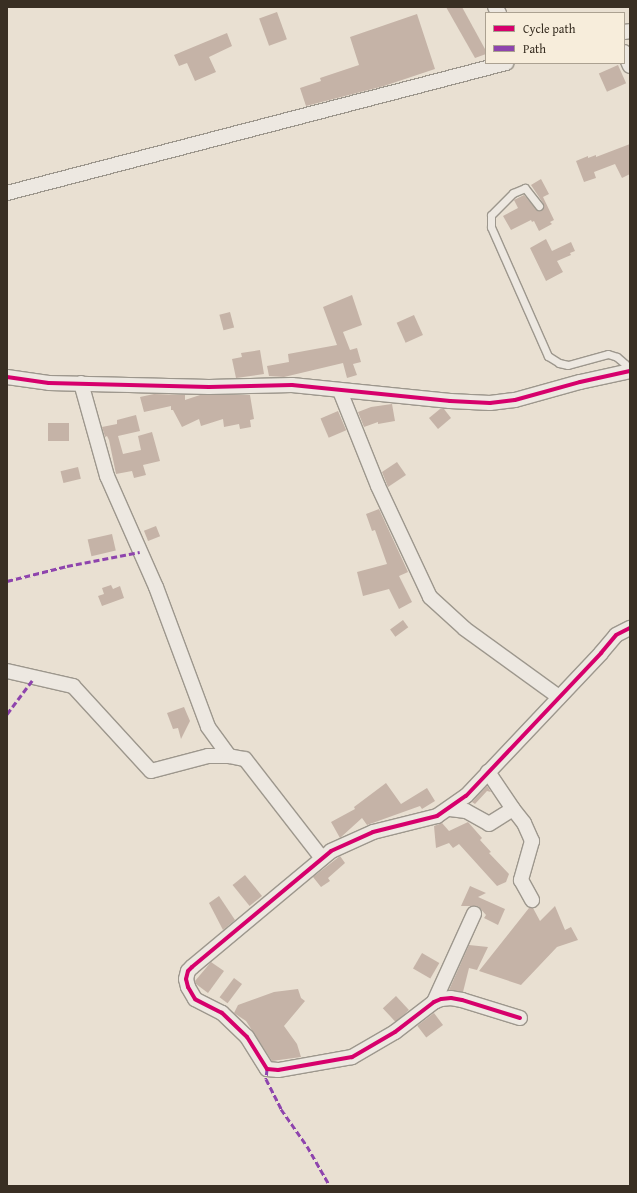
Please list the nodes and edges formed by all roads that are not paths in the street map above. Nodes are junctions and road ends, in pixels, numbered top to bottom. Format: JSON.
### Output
{"nodes":[{"id":1,"x":625,"y":54,"type":"edge"},
{"id":2,"x":502,"y":64,"type":"edge"},
{"id":3,"x":630,"y":66,"type":"edge"},
{"id":4,"x":7,"y":194,"type":"edge"},
{"id":5,"x":539,"y":206,"type":"dead end"},
{"id":6,"x":628,"y":371,"type":"edge"},
{"id":7,"x":7,"y":377,"type":"edge"},
{"id":8,"x":82,"y":383,"type":"junction"},
{"id":9,"x":340,"y":390,"type":"junction"},
{"id":10,"x":630,"y":628,"type":"edge"},
{"id":11,"x":7,"y":671,"type":"edge"},
{"id":12,"x":559,"y":698,"type":"junction"},
{"id":13,"x":229,"y":756,"type":"junction"},
{"id":14,"x":488,"y":772,"type":"junction"},
{"id":15,"x":450,"y":809,"type":"junction"},
{"id":16,"x":513,"y":809,"type":"junction"},
{"id":17,"x":321,"y":858,"type":"junction"},
{"id":18,"x":532,"y":900,"type":"dead end"},
{"id":19,"x":474,"y":914,"type":"dead end"},
{"id":20,"x":434,"y":1002,"type":"junction"},
{"id":21,"x":520,"y":1018,"type":"dead end"}],
"edges":[{"from":1,"to":3,"type":"street"},
{"from":2,"to":4,"type":"street"},
{"from":5,"to":6,"type":"lane"},
{"from":6,"to":9,"type":"street"},
{"from":7,"to":8,"type":"street"},
{"from":8,"to":9,"type":"street"},
{"from":8,"to":13,"type":"street"},
{"from":9,"to":12,"type":"street"},
{"from":10,"to":12,"type":"street"},
{"from":11,"to":13,"type":"street"},
{"from":12,"to":14,"type":"street"},
{"from":13,"to":17,"type":"street"},
{"from":14,"to":15,"type":"street"},
{"from":14,"to":16,"type":"street"},
{"from":15,"to":16,"type":"street"},
{"from":15,"to":17,"type":"street"},
{"from":16,"to":18,"type":"street"},
{"from":17,"to":20,"type":"street"},
{"from":19,"to":20,"type":"street"},
{"from":20,"to":21,"type":"street"}]}
